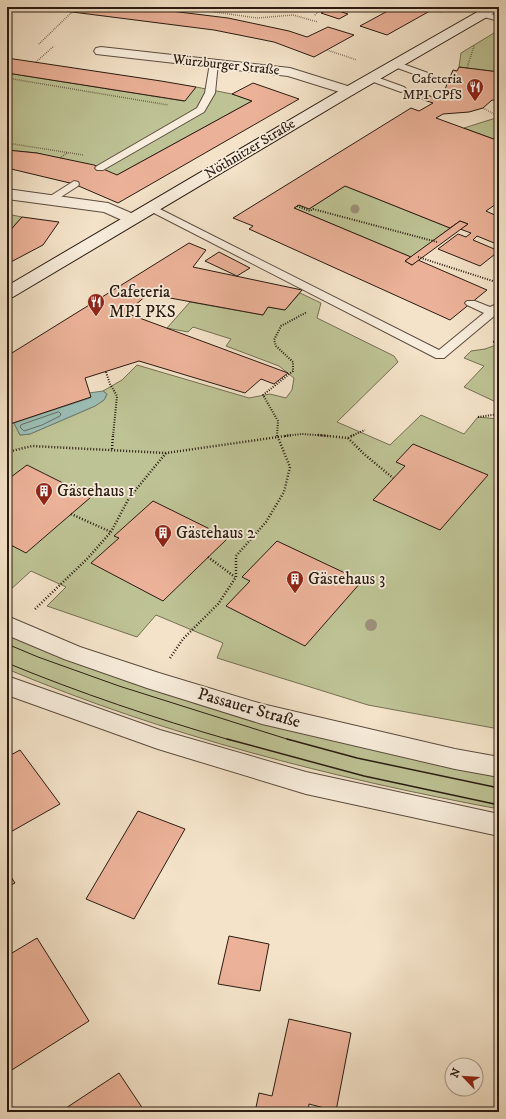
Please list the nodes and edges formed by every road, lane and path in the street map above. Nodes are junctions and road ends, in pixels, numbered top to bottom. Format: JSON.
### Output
{"nodes":[{"id":1,"x":180,"y":7,"type":"edge"},
{"id":2,"x":323,"y":7,"type":"edge"},
{"id":3,"x":499,"y":8,"type":"edge"},
{"id":4,"x":491,"y":9,"type":"edge"},
{"id":5,"x":72,"y":12,"type":"dead end"},
{"id":6,"x":315,"y":15,"type":"dead end"},
{"id":7,"x":499,"y":19,"type":"edge"},
{"id":8,"x":318,"y":22,"type":"dead end"},
{"id":9,"x":39,"y":44,"type":"dead end"},
{"id":10,"x":474,"y":45,"type":"dead end"},
{"id":11,"x":54,"y":46,"type":"dead end"},
{"id":12,"x":327,"y":50,"type":"dead end"},
{"id":13,"x":101,"y":51,"type":"dead end"},
{"id":14,"x":360,"y":61,"type":"dead end"},
{"id":15,"x":36,"y":62,"type":"dead end"},
{"id":16,"x":214,"y":63,"type":"junction"},
{"id":17,"x":395,"y":64,"type":"junction"},
{"id":18,"x":467,"y":68,"type":"dead end"},
{"id":19,"x":424,"y":75,"type":"dead end"},
{"id":20,"x":7,"y":78,"type":"edge"},
{"id":21,"x":371,"y":78,"type":"junction"},
{"id":22,"x":401,"y":89,"type":"dead end"},
{"id":23,"x":349,"y":91,"type":"junction"},
{"id":24,"x":483,"y":108,"type":"dead end"},
{"id":25,"x":200,"y":110,"type":"junction"},
{"id":26,"x":499,"y":117,"type":"edge"},
{"id":27,"x":7,"y":143,"type":"edge"},
{"id":28,"x":67,"y":152,"type":"junction"},
{"id":29,"x":60,"y":158,"type":"dead end"},
{"id":30,"x":111,"y":161,"type":"junction"},
{"id":31,"x":100,"y":168,"type":"dead end"},
{"id":32,"x":74,"y":184,"type":"dead end"},
{"id":33,"x":7,"y":194,"type":"edge"},
{"id":34,"x":49,"y":200,"type":"junction"},
{"id":35,"x":297,"y":206,"type":"dead end"},
{"id":36,"x":152,"y":208,"type":"junction"},
{"id":37,"x":132,"y":219,"type":"junction"},
{"id":38,"x":437,"y":242,"type":"dead end"},
{"id":39,"x":418,"y":256,"type":"dead end"},
{"id":40,"x":499,"y":283,"type":"edge"},
{"id":41,"x":7,"y":293,"type":"edge"},
{"id":42,"x":333,"y":300,"type":"junction"},
{"id":43,"x":471,"y":303,"type":"dead end"},
{"id":44,"x":495,"y":309,"type":"edge"},
{"id":45,"x":106,"y":372,"type":"dead end"},
{"id":46,"x":499,"y":414,"type":"edge"},
{"id":47,"x":478,"y":417,"type":"dead end"},
{"id":48,"x":365,"y":430,"type":"dead end"},
{"id":49,"x":277,"y":436,"type":"junction"},
{"id":50,"x":348,"y":438,"type":"junction"},
{"id":51,"x":112,"y":449,"type":"junction"},
{"id":52,"x":7,"y":452,"type":"edge"},
{"id":53,"x":166,"y":453,"type":"junction"},
{"id":54,"x":393,"y":478,"type":"dead end"},
{"id":55,"x":72,"y":514,"type":"dead end"},
{"id":56,"x":111,"y":532,"type":"junction"},
{"id":57,"x":208,"y":557,"type":"dead end"},
{"id":58,"x":236,"y":577,"type":"junction"},
{"id":59,"x":11,"y":627,"type":"edge"},
{"id":60,"x":155,"y":681,"type":"junction"},
{"id":61,"x":7,"y":685,"type":"edge"},
{"id":62,"x":499,"y":767,"type":"edge"},
{"id":63,"x":499,"y":825,"type":"edge"}],
"edges":[{"from":1,"to":8,"type":"path"},
{"from":2,"to":6,"type":"path"},
{"from":3,"to":4,"type":"lane"},
{"from":4,"to":7,"type":"lane"},
{"from":4,"to":17,"type":"street","name":"Nöthnitzer Straße"},
{"from":5,"to":9,"type":"path"},
{"from":10,"to":18,"type":"path"},
{"from":11,"to":15,"type":"path"},
{"from":12,"to":14,"type":"path"},
{"from":13,"to":16,"type":"street","name":"Würzburger Straße"},
{"from":16,"to":23,"type":"street","name":"Würzburger Straße"},
{"from":16,"to":25,"type":"lane"},
{"from":17,"to":19,"type":"lane"},
{"from":17,"to":21,"type":"street","name":"Nöthnitzer Straße"},
{"from":20,"to":25,"type":"path"},
{"from":21,"to":22,"type":"lane"},
{"from":21,"to":23,"type":"street","name":"Nöthnitzer Straße"},
{"from":23,"to":36,"type":"street","name":"Nöthnitzer Straße"},
{"from":24,"to":26,"type":"path"},
{"from":25,"to":30,"type":"lane"},
{"from":27,"to":28,"type":"path"},
{"from":28,"to":29,"type":"path"},
{"from":28,"to":30,"type":"path"},
{"from":30,"to":31,"type":"lane"},
{"from":32,"to":34,"type":"lane"},
{"from":33,"to":34,"type":"street"},
{"from":34,"to":37,"type":"street"},
{"from":35,"to":38,"type":"path"},
{"from":36,"to":37,"type":"street","name":"Nöthnitzer Straße"},
{"from":36,"to":42,"type":"lane"},
{"from":37,"to":41,"type":"street","name":"Nöthnitzer Straße"},
{"from":39,"to":40,"type":"path"},
{"from":42,"to":44,"type":"lane"},
{"from":42,"to":49,"type":"path"},
{"from":43,"to":44,"type":"lane"},
{"from":45,"to":51,"type":"path"},
{"from":46,"to":47,"type":"path"},
{"from":48,"to":50,"type":"path"},
{"from":49,"to":50,"type":"path"},
{"from":49,"to":53,"type":"path"},
{"from":49,"to":58,"type":"path"},
{"from":50,"to":54,"type":"path"},
{"from":51,"to":52,"type":"path"},
{"from":51,"to":53,"type":"path"},
{"from":53,"to":56,"type":"path"},
{"from":55,"to":56,"type":"path"},
{"from":56,"to":59,"type":"path"},
{"from":57,"to":58,"type":"path"},
{"from":58,"to":60,"type":"path"},
{"from":59,"to":60,"type":"street","name":"Passauer Straße"},
{"from":60,"to":62,"type":"street","name":"Passauer Straße"},
{"from":61,"to":63,"type":"street"}]}
